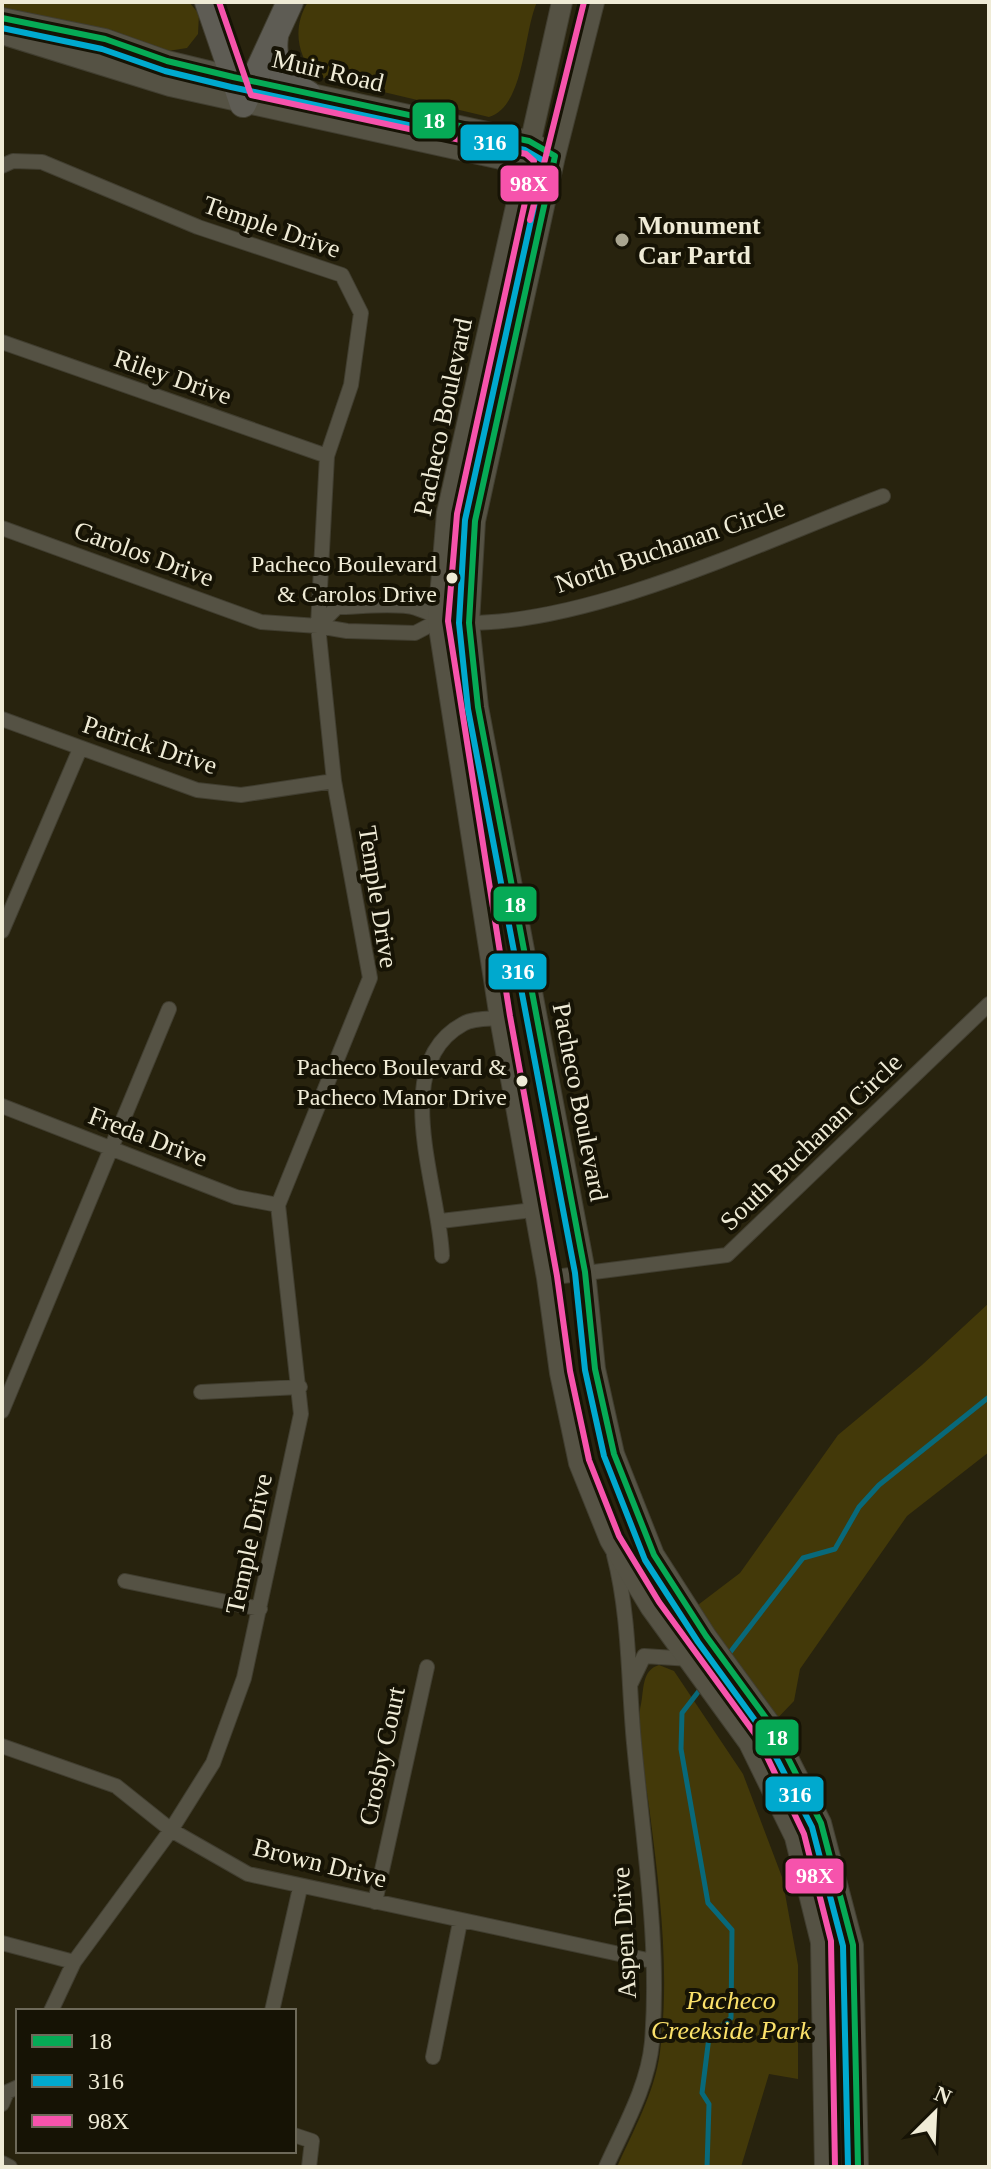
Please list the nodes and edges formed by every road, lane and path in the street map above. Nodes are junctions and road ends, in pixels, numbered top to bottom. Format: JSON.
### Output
{"nodes":[{"id":1,"x":208,"y":2,"type":"edge"},
{"id":2,"x":290,"y":2,"type":"edge"},
{"id":3,"x":562,"y":2,"type":"edge"},
{"id":4,"x":594,"y":2,"type":"edge"},
{"id":5,"x":2,"y":18,"type":"edge"},
{"id":6,"x":277,"y":30,"type":"junction"},
{"id":7,"x":2,"y":34,"type":"edge"},
{"id":8,"x":243,"y":87,"type":"junction"},
{"id":9,"x":308,"y":94,"type":"junction"},
{"id":10,"x":529,"y":141,"type":"junction"},
{"id":11,"x":555,"y":156,"type":"junction"},
{"id":12,"x":524,"y":164,"type":"junction"},
{"id":13,"x":2,"y":166,"type":"edge"},
{"id":14,"x":2,"y":342,"type":"edge"},
{"id":15,"x":327,"y":456,"type":"junction"},
{"id":16,"x":883,"y":496,"type":"dead end"},
{"id":17,"x":2,"y":528,"type":"edge"},
{"id":18,"x":438,"y":621,"type":"junction"},
{"id":19,"x":469,"y":623,"type":"junction"},
{"id":20,"x":318,"y":626,"type":"junction"},
{"id":21,"x":2,"y":719,"type":"edge"},
{"id":22,"x":80,"y":749,"type":"junction"},
{"id":23,"x":334,"y":781,"type":"junction"},
{"id":24,"x":7,"y":901,"type":"edge"},
{"id":25,"x":2,"y":931,"type":"edge"},
{"id":26,"x":989,"y":1004,"type":"edge"},
{"id":27,"x":169,"y":1009,"type":"dead end"},
{"id":28,"x":500,"y":1018,"type":"junction"},
{"id":29,"x":2,"y":1106,"type":"edge"},
{"id":30,"x":110,"y":1147,"type":"junction"},
{"id":31,"x":278,"y":1205,"type":"junction"},
{"id":32,"x":533,"y":1210,"type":"junction"},
{"id":33,"x":441,"y":1221,"type":"junction"},
{"id":34,"x":442,"y":1256,"type":"dead end"},
{"id":35,"x":585,"y":1272,"type":"junction"},
{"id":36,"x":547,"y":1278,"type":"junction"},
{"id":37,"x":300,"y":1387,"type":"junction"},
{"id":38,"x":201,"y":1392,"type":"dead end"},
{"id":39,"x":2,"y":1411,"type":"edge"},
{"id":40,"x":610,"y":1540,"type":"junction"},
{"id":41,"x":125,"y":1581,"type":"dead end"},
{"id":42,"x":260,"y":1609,"type":"junction"},
{"id":43,"x":690,"y":1659,"type":"junction"},
{"id":44,"x":427,"y":1667,"type":"dead end"},
{"id":45,"x":629,"y":1687,"type":"junction"},
{"id":46,"x":2,"y":1746,"type":"edge"},
{"id":47,"x":171,"y":1830,"type":"junction"},
{"id":48,"x":300,"y":1888,"type":"junction"},
{"id":49,"x":375,"y":1902,"type":"junction"},
{"id":50,"x":460,"y":1922,"type":"junction"},
{"id":51,"x":2,"y":1943,"type":"edge"},
{"id":52,"x":652,"y":1961,"type":"junction"},
{"id":53,"x":74,"y":1962,"type":"junction"},
{"id":54,"x":52,"y":2009,"type":"edge"},
{"id":55,"x":272,"y":2009,"type":"edge"},
{"id":56,"x":433,"y":2057,"type":"dead end"},
{"id":57,"x":16,"y":2088,"type":"edge"},
{"id":58,"x":2,"y":2104,"type":"edge"},
{"id":59,"x":296,"y":2136,"type":"edge"},
{"id":60,"x":2,"y":2163,"type":"edge"},
{"id":61,"x":10,"y":2167,"type":"edge"},
{"id":62,"x":309,"y":2167,"type":"edge"},
{"id":63,"x":606,"y":2167,"type":"edge"},
{"id":64,"x":825,"y":2167,"type":"edge"},
{"id":65,"x":858,"y":2167,"type":"edge"}],
"edges":[{"from":1,"to":8,"type":"highway"},
{"from":2,"to":6,"type":"highway"},
{"from":3,"to":10,"type":"main road","name":"Pacheco Boulevard"},
{"from":4,"to":11,"type":"main road","name":"Pacheco Boulevard"},
{"from":5,"to":8,"type":"main road","name":"Muir Road"},
{"from":6,"to":8,"type":"highway"},
{"from":6,"to":9,"type":"highway"},
{"from":7,"to":8,"type":"main road","name":"Muir Road"},
{"from":8,"to":9,"type":"main road","name":"Muir Road"},
{"from":8,"to":12,"type":"main road","name":"Muir Road"},
{"from":9,"to":10,"type":"main road","name":"Muir Road"},
{"from":10,"to":11,"type":"main road","name":"Muir Road"},
{"from":10,"to":12,"type":"main road","name":"Pacheco Boulevard"},
{"from":11,"to":12,"type":"main road","name":"Muir Road"},
{"from":11,"to":19,"type":"main road","name":"Pacheco Boulevard"},
{"from":12,"to":18,"type":"main road","name":"Pacheco Boulevard"},
{"from":13,"to":15,"type":"street","name":"Temple Drive"},
{"from":14,"to":15,"type":"street","name":"Riley Drive"},
{"from":15,"to":20,"type":"street","name":"Temple Drive"},
{"from":16,"to":19,"type":"street","name":"North Buchanan Circle"},
{"from":17,"to":20,"type":"street","name":"Carolos Drive"},
{"from":18,"to":19,"type":"street","name":"Carolos Drive"},
{"from":18,"to":20,"type":"street","name":"Carolos Drive"},
{"from":18,"to":20,"type":"street","name":"Carolos Drive"},
{"from":18,"to":28,"type":"main road","name":"Pacheco Boulevard"},
{"from":19,"to":35,"type":"main road","name":"Pacheco Boulevard"},
{"from":20,"to":23,"type":"street","name":"Temple Drive"},
{"from":21,"to":22,"type":"street","name":"Patrick Drive"},
{"from":22,"to":23,"type":"street","name":"Patrick Drive"},
{"from":22,"to":24,"type":"street"},
{"from":23,"to":31,"type":"street","name":"Temple Drive"},
{"from":24,"to":25,"type":"street"},
{"from":26,"to":35,"type":"street","name":"South Buchanan Circle"},
{"from":27,"to":30,"type":"street"},
{"from":28,"to":32,"type":"main road","name":"Pacheco Boulevard"},
{"from":28,"to":33,"type":"street"},
{"from":29,"to":30,"type":"street","name":"Freda Drive"},
{"from":30,"to":31,"type":"street","name":"Freda Drive"},
{"from":30,"to":39,"type":"street"},
{"from":31,"to":37,"type":"street","name":"Temple Drive"},
{"from":32,"to":33,"type":"street"},
{"from":32,"to":36,"type":"main road","name":"Pacheco Boulevard"},
{"from":33,"to":34,"type":"street"},
{"from":35,"to":36,"type":"street","name":"South Buchanan Circle"},
{"from":35,"to":65,"type":"main road","name":"Pacheco Boulevard"},
{"from":36,"to":40,"type":"main road","name":"Pacheco Boulevard"},
{"from":37,"to":38,"type":"street"},
{"from":37,"to":42,"type":"street","name":"Temple Drive"},
{"from":40,"to":43,"type":"main road","name":"Pacheco Boulevard"},
{"from":40,"to":45,"type":"street","name":"Aspen Drive"},
{"from":41,"to":42,"type":"street"},
{"from":42,"to":47,"type":"street","name":"Temple Drive"},
{"from":43,"to":45,"type":"street"},
{"from":43,"to":64,"type":"main road","name":"Pacheco Boulevard"},
{"from":44,"to":49,"type":"street","name":"Crosby Court"},
{"from":45,"to":52,"type":"street","name":"Aspen Drive"},
{"from":46,"to":47,"type":"street","name":"Brown Drive"},
{"from":47,"to":48,"type":"street","name":"Brown Drive"},
{"from":47,"to":53,"type":"street","name":"Temple Drive"},
{"from":48,"to":49,"type":"street","name":"Brown Drive"},
{"from":48,"to":55,"type":"street"},
{"from":49,"to":50,"type":"street","name":"Brown Drive"},
{"from":50,"to":52,"type":"street","name":"Brown Drive"},
{"from":50,"to":56,"type":"street"},
{"from":51,"to":53,"type":"street"},
{"from":52,"to":63,"type":"street","name":"Aspen Drive"},
{"from":53,"to":54,"type":"street","name":"Temple Drive"},
{"from":57,"to":58,"type":"street"},
{"from":59,"to":62,"type":"street"},
{"from":60,"to":61,"type":"street"}]}
